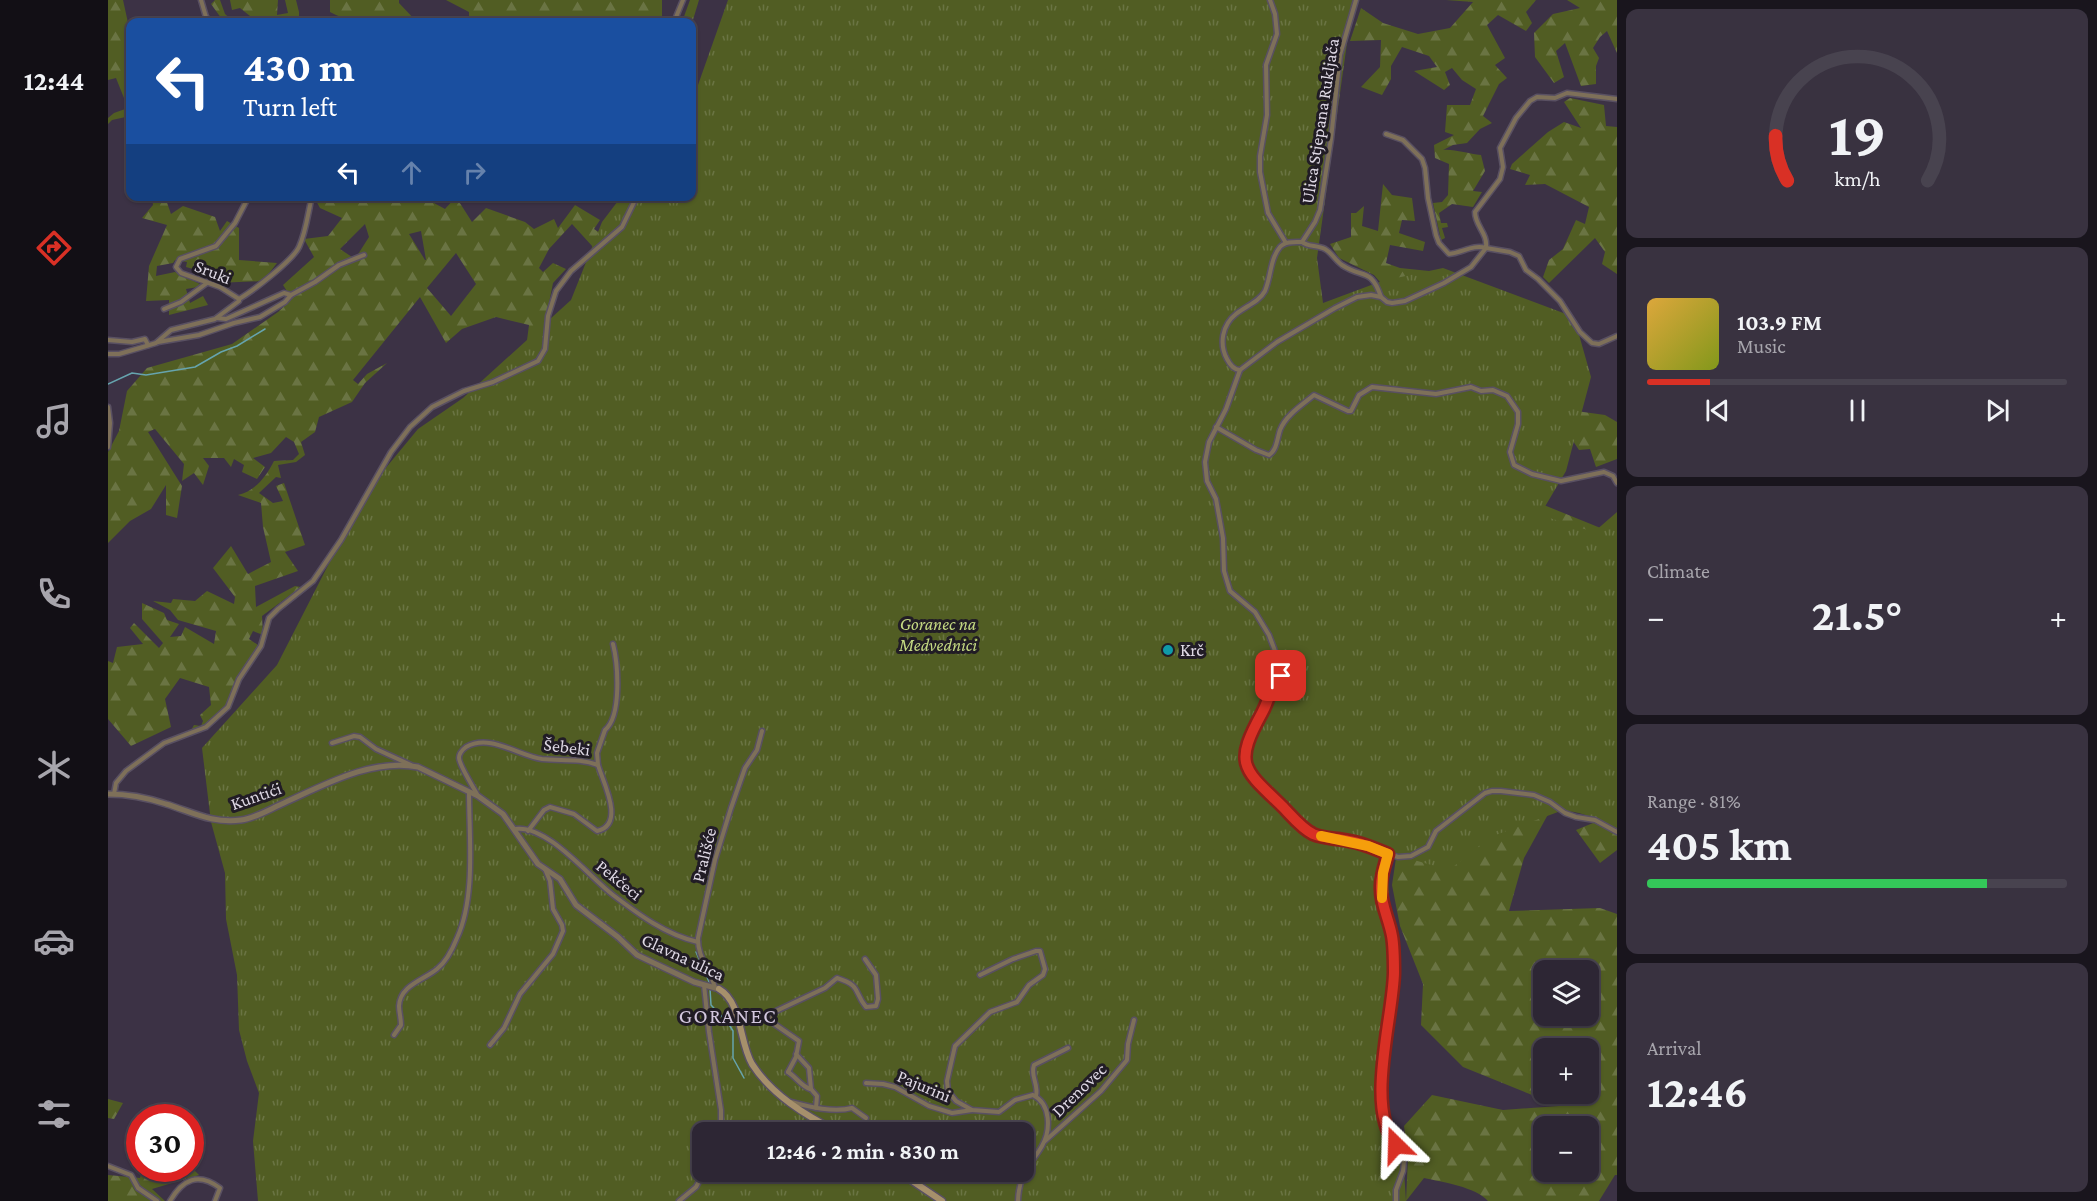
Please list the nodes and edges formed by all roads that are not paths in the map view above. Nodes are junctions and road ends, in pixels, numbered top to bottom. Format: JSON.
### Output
{"nodes":[{"id":1,"x":201,"y":0,"type":"edge"},
{"id":2,"x":683,"y":0,"type":"edge"},
{"id":3,"x":1270,"y":0,"type":"edge"},
{"id":4,"x":1356,"y":0,"type":"edge"},
{"id":5,"x":206,"y":18,"type":"edge"},
{"id":6,"x":676,"y":18,"type":"edge"},
{"id":7,"x":1617,"y":99,"type":"edge"},
{"id":8,"x":1386,"y":134,"type":"dead end"},
{"id":9,"x":246,"y":201,"type":"edge"},
{"id":10,"x":311,"y":201,"type":"edge"},
{"id":11,"x":635,"y":201,"type":"edge"},
{"id":12,"x":1302,"y":242,"type":"junction"},
{"id":13,"x":1286,"y":243,"type":"junction"},
{"id":14,"x":1486,"y":248,"type":"junction"},
{"id":15,"x":364,"y":255,"type":"dead end"},
{"id":16,"x":207,"y":283,"type":"junction"},
{"id":17,"x":291,"y":295,"type":"junction"},
{"id":18,"x":1381,"y":297,"type":"junction"},
{"id":19,"x":239,"y":299,"type":"junction"},
{"id":20,"x":164,"y":309,"type":"dead end"},
{"id":21,"x":217,"y":318,"type":"junction"},
{"id":22,"x":1617,"y":336,"type":"edge"},
{"id":23,"x":108,"y":340,"type":"edge"},
{"id":24,"x":156,"y":343,"type":"junction"},
{"id":25,"x":148,"y":345,"type":"junction"},
{"id":26,"x":108,"y":354,"type":"edge"},
{"id":27,"x":1240,"y":370,"type":"junction"},
{"id":28,"x":108,"y":407,"type":"edge"},
{"id":29,"x":1216,"y":427,"type":"junction"},
{"id":30,"x":108,"y":447,"type":"edge"},
{"id":31,"x":1617,"y":483,"type":"edge"},
{"id":32,"x":613,"y":644,"type":"dead end"},
{"id":33,"x":762,"y":731,"type":"dead end"},
{"id":34,"x":332,"y":743,"type":"dead end"},
{"id":35,"x":598,"y":765,"type":"junction"},
{"id":36,"x":412,"y":766,"type":"junction"},
{"id":37,"x":469,"y":792,"type":"junction"},
{"id":38,"x":111,"y":794,"type":"edge"},
{"id":39,"x":478,"y":796,"type":"junction"},
{"id":40,"x":515,"y":829,"type":"junction"},
{"id":41,"x":528,"y":831,"type":"junction"},
{"id":42,"x":1617,"y":832,"type":"edge"},
{"id":43,"x":1388,"y":854,"type":"junction"},
{"id":44,"x":545,"y":869,"type":"junction"},
{"id":45,"x":698,"y":942,"type":"junction"},
{"id":46,"x":865,"y":959,"type":"dead end"},
{"id":47,"x":980,"y":975,"type":"dead end"},
{"id":48,"x":712,"y":987,"type":"junction"},
{"id":49,"x":1134,"y":1020,"type":"dead end"},
{"id":50,"x":394,"y":1035,"type":"dead end"},
{"id":51,"x":490,"y":1045,"type":"dead end"},
{"id":52,"x":1068,"y":1048,"type":"dead end"},
{"id":53,"x":796,"y":1054,"type":"junction"},
{"id":54,"x":866,"y":1083,"type":"dead end"},
{"id":55,"x":811,"y":1089,"type":"junction"},
{"id":56,"x":1036,"y":1096,"type":"junction"},
{"id":57,"x":788,"y":1101,"type":"junction"},
{"id":58,"x":816,"y":1108,"type":"junction"},
{"id":59,"x":972,"y":1110,"type":"junction"},
{"id":60,"x":866,"y":1118,"type":"dead end"},
{"id":61,"x":721,"y":1122,"type":"edge"},
{"id":62,"x":818,"y":1122,"type":"edge"},
{"id":63,"x":1044,"y":1141,"type":"junction"},
{"id":64,"x":108,"y":1166,"type":"edge"},
{"id":65,"x":699,"y":1182,"type":"edge"},
{"id":66,"x":914,"y":1182,"type":"edge"},
{"id":67,"x":158,"y":1201,"type":"edge"},
{"id":68,"x":170,"y":1201,"type":"edge"},
{"id":69,"x":215,"y":1201,"type":"edge"},
{"id":70,"x":679,"y":1201,"type":"edge"},
{"id":71,"x":942,"y":1201,"type":"edge"},
{"id":72,"x":1018,"y":1201,"type":"edge"},
{"id":73,"x":1396,"y":1201,"type":"edge"}],
"edges":[{"from":1,"to":5,"type":"street"},
{"from":2,"to":6,"type":"street"},
{"from":3,"to":13,"type":"street"},
{"from":4,"to":12,"type":"street","name":"Ulica Stjepana Rukljača"},
{"from":7,"to":14,"type":"street"},
{"from":8,"to":14,"type":"street"},
{"from":9,"to":16,"type":"street","name":"Sruki"},
{"from":10,"to":19,"type":"street"},
{"from":11,"to":38,"type":"street"},
{"from":12,"to":13,"type":"street"},
{"from":12,"to":18,"type":"street"},
{"from":13,"to":27,"type":"street"},
{"from":14,"to":18,"type":"street"},
{"from":14,"to":22,"type":"street"},
{"from":15,"to":17,"type":"street"},
{"from":16,"to":19,"type":"street","name":"Sruki"},
{"from":16,"to":20,"type":"street"},
{"from":17,"to":21,"type":"street"},
{"from":17,"to":24,"type":"street"},
{"from":18,"to":27,"type":"street"},
{"from":19,"to":21,"type":"street","name":"Sruki"},
{"from":21,"to":24,"type":"street","name":"Sruki"},
{"from":23,"to":25,"type":"street"},
{"from":24,"to":25,"type":"street","name":"Sruki"},
{"from":25,"to":26,"type":"street","name":"Sruki"},
{"from":27,"to":29,"type":"street"},
{"from":28,"to":30,"type":"street"},
{"from":29,"to":31,"type":"street"},
{"from":29,"to":43,"type":"street"},
{"from":32,"to":35,"type":"street","name":"Šebeki"},
{"from":33,"to":45,"type":"street","name":"Prališće"},
{"from":34,"to":36,"type":"street","name":"Kuntići"},
{"from":35,"to":39,"type":"street","name":"Šebeki"},
{"from":35,"to":41,"type":"street","name":"Pekčeci"},
{"from":36,"to":37,"type":"street","name":"Kuntići"},
{"from":36,"to":38,"type":"street","name":"Kuntići"},
{"from":37,"to":39,"type":"street","name":"Kuntići"},
{"from":37,"to":50,"type":"street"},
{"from":39,"to":40,"type":"street","name":"Glavna ulica"},
{"from":40,"to":41,"type":"street","name":"Pekčeci"},
{"from":40,"to":44,"type":"street","name":"Glavna ulica"},
{"from":41,"to":45,"type":"street","name":"Pekčeci"},
{"from":42,"to":43,"type":"street"},
{"from":43,"to":73,"type":"street"},
{"from":44,"to":48,"type":"street","name":"Glavna ulica"},
{"from":44,"to":51,"type":"street","name":"Glavna ulica"},
{"from":45,"to":48,"type":"street"},
{"from":46,"to":53,"type":"street"},
{"from":47,"to":59,"type":"street","name":"Pajurini"},
{"from":48,"to":57,"type":"main road","name":"Glavna ulica"},
{"from":48,"to":61,"type":"street"},
{"from":49,"to":63,"type":"street","name":"Drenovec"},
{"from":52,"to":56,"type":"street"},
{"from":53,"to":55,"type":"street"},
{"from":53,"to":55,"type":"street"},
{"from":54,"to":59,"type":"street","name":"Pajurini"},
{"from":55,"to":58,"type":"street"},
{"from":56,"to":59,"type":"street","name":"Pajurini"},
{"from":56,"to":63,"type":"street"},
{"from":57,"to":58,"type":"street"},
{"from":57,"to":62,"type":"main road","name":"Glavna ulica"},
{"from":58,"to":60,"type":"street"},
{"from":63,"to":72,"type":"street"},
{"from":64,"to":67,"type":"street"},
{"from":65,"to":70,"type":"street"},
{"from":66,"to":71,"type":"main road"},
{"from":68,"to":69,"type":"street"}]}
